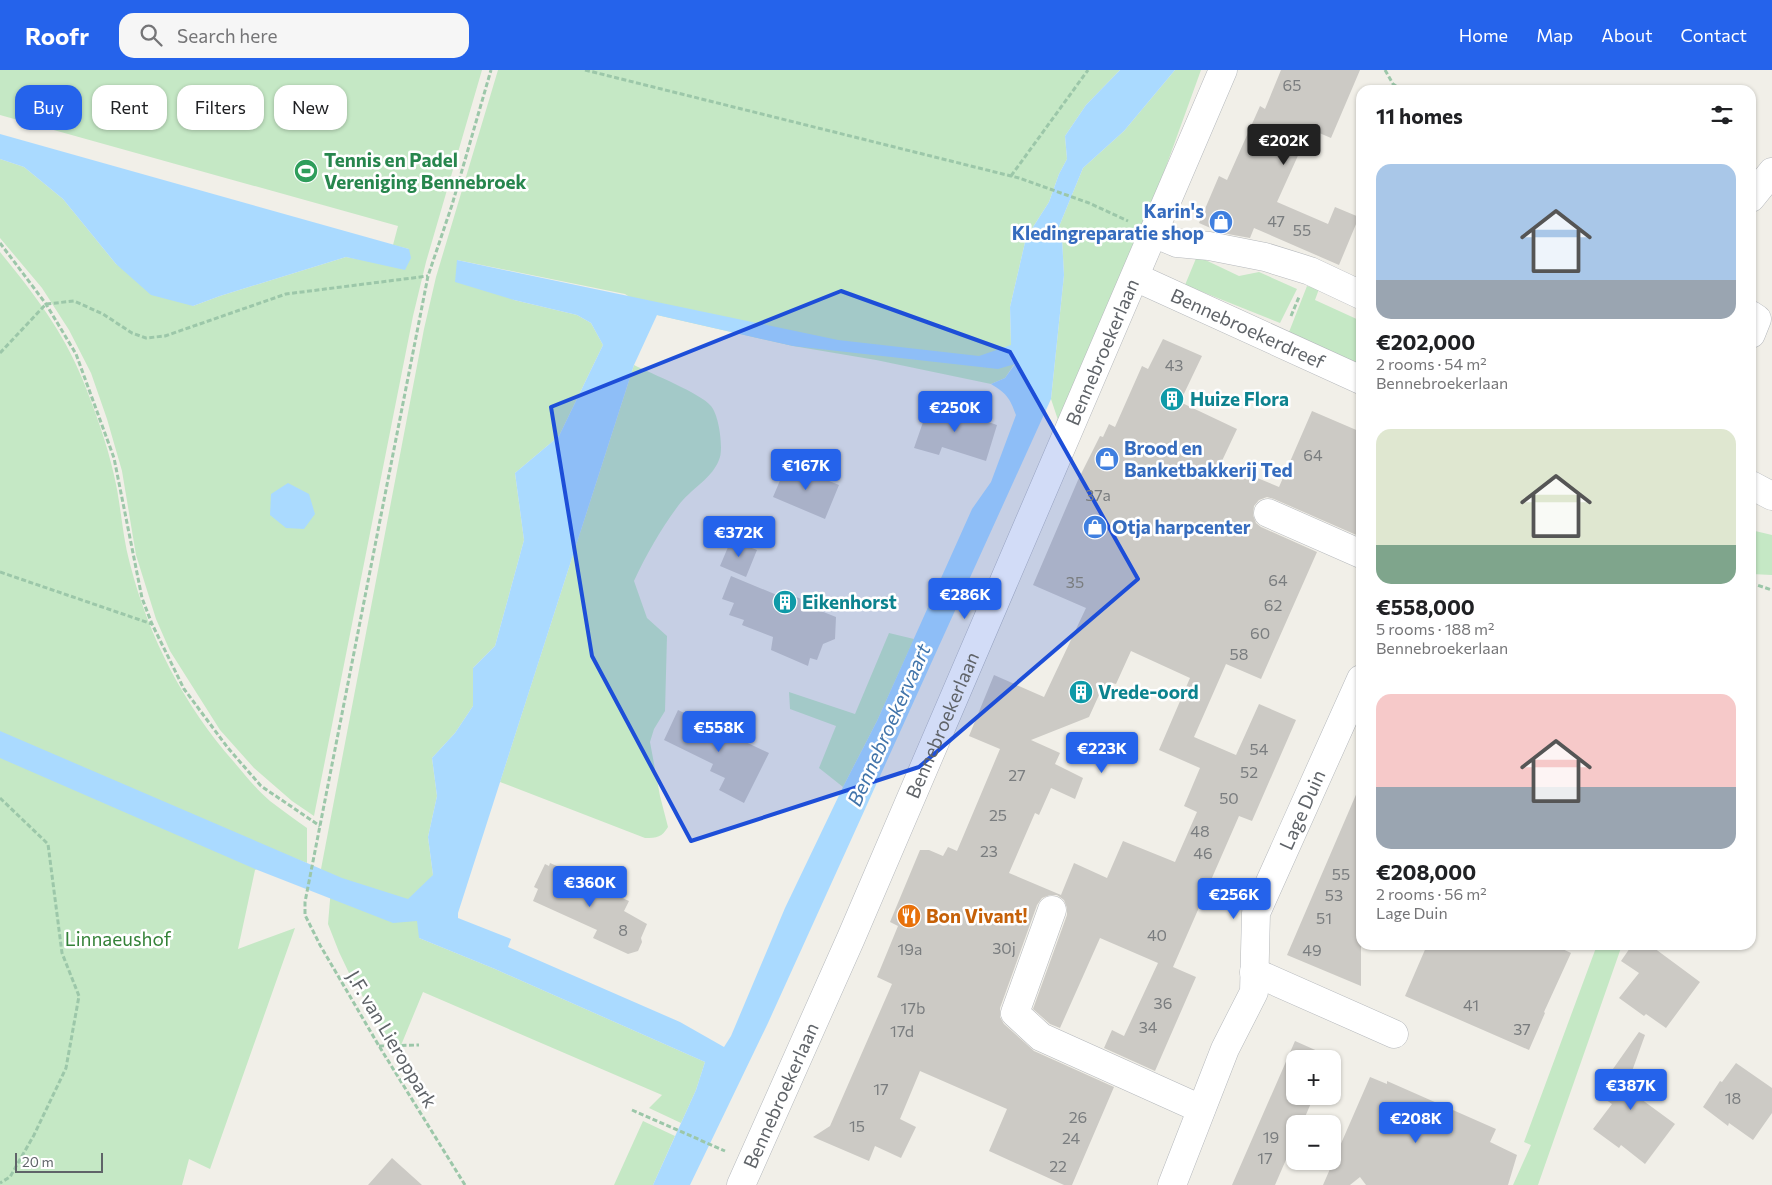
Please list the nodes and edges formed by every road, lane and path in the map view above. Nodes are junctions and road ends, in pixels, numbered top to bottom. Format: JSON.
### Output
{"nodes":[{"id":1,"x":492,"y":70,"type":"edge"},
{"id":2,"x":585,"y":70,"type":"edge"},
{"id":3,"x":1088,"y":70,"type":"edge"},
{"id":4,"x":1223,"y":70,"type":"edge"},
{"id":5,"x":1385,"y":70,"type":"edge"},
{"id":6,"x":1394,"y":85,"type":"edge"},
{"id":7,"x":1772,"y":172,"type":"edge"},
{"id":8,"x":1011,"y":176,"type":"junction"},
{"id":9,"x":1756,"y":192,"type":"edge"},
{"id":10,"x":1153,"y":233,"type":"junction"},
{"id":11,"x":0,"y":243,"type":"edge"},
{"id":12,"x":1310,"y":272,"type":"junction"},
{"id":13,"x":428,"y":276,"type":"junction"},
{"id":14,"x":1135,"y":277,"type":"junction"},
{"id":15,"x":1356,"y":293,"type":"edge"},
{"id":16,"x":46,"y":304,"type":"junction"},
{"id":17,"x":1279,"y":342,"type":"junction"},
{"id":18,"x":0,"y":353,"type":"edge"},
{"id":19,"x":1356,"y":378,"type":"edge"},
{"id":20,"x":1756,"y":488,"type":"edge"},
{"id":21,"x":1772,"y":496,"type":"edge"},
{"id":22,"x":1268,"y":513,"type":"dead end"},
{"id":23,"x":1356,"y":552,"type":"edge"},
{"id":24,"x":0,"y":572,"type":"edge"},
{"id":25,"x":1756,"y":585,"type":"edge"},
{"id":26,"x":1772,"y":590,"type":"edge"},
{"id":27,"x":152,"y":624,"type":"junction"},
{"id":28,"x":1356,"y":690,"type":"edge"},
{"id":29,"x":0,"y":798,"type":"edge"},
{"id":30,"x":320,"y":826,"type":"junction"},
{"id":31,"x":1052,"y":910,"type":"dead end"},
{"id":32,"x":1254,"y":972,"type":"junction"},
{"id":33,"x":1394,"y":1034,"type":"dead end"},
{"id":34,"x":419,"y":1045,"type":"dead end"},
{"id":35,"x":379,"y":1046,"type":"junction"},
{"id":36,"x":1201,"y":1109,"type":"junction"},
{"id":37,"x":632,"y":1110,"type":"dead end"},
{"id":38,"x":720,"y":1149,"type":"dead end"},
{"id":39,"x":0,"y":1183,"type":"edge"},
{"id":40,"x":466,"y":1185,"type":"edge"},
{"id":41,"x":741,"y":1185,"type":"edge"},
{"id":42,"x":1172,"y":1185,"type":"edge"}],
"edges":[{"from":1,"to":13,"type":"path"},
{"from":2,"to":8,"type":"path"},
{"from":3,"to":8,"type":"path"},
{"from":4,"to":10,"type":"street","name":"Bennebroekerlaan"},
{"from":5,"to":6,"type":"path"},
{"from":7,"to":9,"type":"street"},
{"from":8,"to":10,"type":"path"},
{"from":10,"to":12,"type":"street"},
{"from":10,"to":14,"type":"street","name":"Bennebroekerlaan"},
{"from":11,"to":16,"type":"path"},
{"from":12,"to":15,"type":"street"},
{"from":12,"to":17,"type":"path"},
{"from":13,"to":16,"type":"path"},
{"from":13,"to":30,"type":"path"},
{"from":14,"to":17,"type":"street","name":"Bennebroekerdreef"},
{"from":14,"to":41,"type":"street","name":"Bennebroekerlaan"},
{"from":16,"to":18,"type":"path"},
{"from":16,"to":27,"type":"path"},
{"from":17,"to":19,"type":"street","name":"Bennebroekerdreef"},
{"from":20,"to":21,"type":"street"},
{"from":22,"to":23,"type":"street"},
{"from":24,"to":27,"type":"path"},
{"from":25,"to":26,"type":"path"},
{"from":27,"to":30,"type":"path"},
{"from":28,"to":32,"type":"street","name":"Lage Duin"},
{"from":29,"to":39,"type":"path"},
{"from":30,"to":35,"type":"path","name":"J.F. van Lieroppark"},
{"from":31,"to":36,"type":"street"},
{"from":32,"to":33,"type":"street"},
{"from":32,"to":36,"type":"street","name":"Lage Duin"},
{"from":34,"to":35,"type":"path"},
{"from":35,"to":40,"type":"path","name":"J.F. van Lieroppark"},
{"from":36,"to":42,"type":"street","name":"Lage Duin"},
{"from":37,"to":38,"type":"path"}]}
